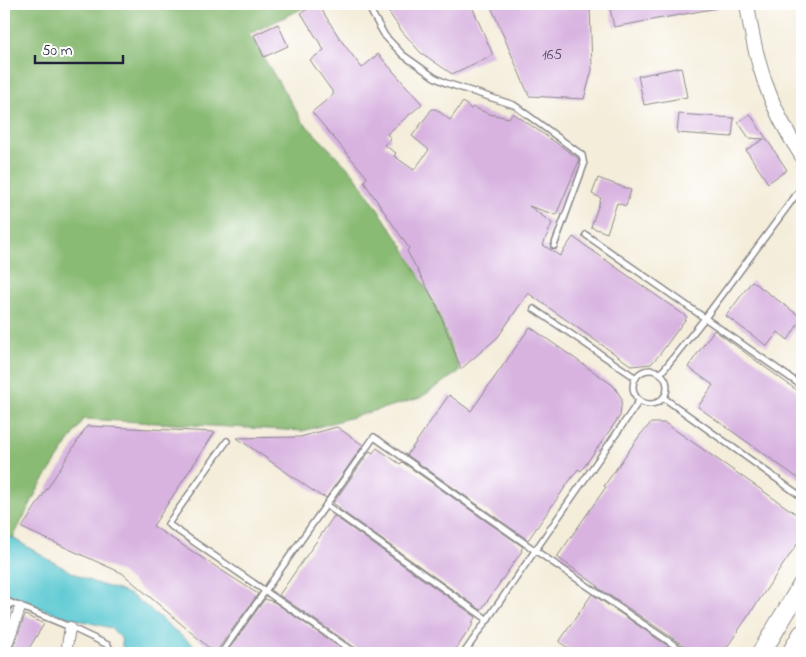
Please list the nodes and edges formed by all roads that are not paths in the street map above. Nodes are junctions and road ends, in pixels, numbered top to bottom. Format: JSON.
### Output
{"nodes":[{"id":1,"x":368,"y":4,"type":"edge"},
{"id":2,"x":747,"y":4,"type":"edge"},
{"id":3,"x":802,"y":156,"type":"edge"},
{"id":4,"x":802,"y":187,"type":"edge"},
{"id":5,"x":586,"y":235,"type":"dead end"},
{"id":6,"x":554,"y":246,"type":"dead end"},
{"id":7,"x":534,"y":309,"type":"dead end"},
{"id":8,"x":705,"y":318,"type":"junction"},
{"id":9,"x":661,"y":373,"type":"junction"},
{"id":10,"x":636,"y":378,"type":"junction"},
{"id":11,"x":802,"y":386,"type":"edge"},
{"id":12,"x":664,"y":398,"type":"junction"},
{"id":13,"x":639,"y":401,"type":"junction"},
{"id":14,"x":227,"y":440,"type":"dead end"},
{"id":15,"x":802,"y":497,"type":"edge"},
{"id":16,"x":326,"y":505,"type":"junction"},
{"id":17,"x":536,"y":551,"type":"junction"},
{"id":18,"x":802,"y":585,"type":"edge"},
{"id":19,"x":265,"y":591,"type":"junction"},
{"id":20,"x":4,"y":600,"type":"edge"},
{"id":21,"x":10,"y":603,"type":"junction"},
{"id":22,"x":20,"y":608,"type":"junction"},
{"id":23,"x":4,"y":618,"type":"edge"},
{"id":24,"x":488,"y":620,"type":"junction"},
{"id":25,"x":70,"y":627,"type":"junction"},
{"id":26,"x":802,"y":634,"type":"edge"},
{"id":27,"x":222,"y":652,"type":"edge"},
{"id":28,"x":4,"y":653,"type":"edge"},
{"id":29,"x":66,"y":653,"type":"edge"},
{"id":30,"x":112,"y":653,"type":"edge"},
{"id":31,"x":355,"y":653,"type":"edge"},
{"id":32,"x":464,"y":653,"type":"edge"},
{"id":33,"x":684,"y":653,"type":"edge"},
{"id":34,"x":761,"y":653,"type":"edge"},
{"id":35,"x":791,"y":653,"type":"edge"}],
"edges":[{"from":1,"to":6,"type":"lane"},
{"from":2,"to":3,"type":"main road"},
{"from":4,"to":8,"type":"lane"},
{"from":5,"to":8,"type":"lane"},
{"from":7,"to":10,"type":"lane"},
{"from":8,"to":9,"type":"lane"},
{"from":8,"to":11,"type":"lane"},
{"from":9,"to":10,"type":"lane"},
{"from":9,"to":12,"type":"lane"},
{"from":10,"to":13,"type":"lane"},
{"from":12,"to":13,"type":"lane"},
{"from":12,"to":15,"type":"lane"},
{"from":13,"to":17,"type":"lane"},
{"from":14,"to":19,"type":"lane"},
{"from":16,"to":17,"type":"lane"},
{"from":16,"to":19,"type":"lane"},
{"from":16,"to":24,"type":"lane"},
{"from":17,"to":24,"type":"lane"},
{"from":17,"to":33,"type":"lane"},
{"from":18,"to":34,"type":"highway"},
{"from":19,"to":27,"type":"lane"},
{"from":19,"to":31,"type":"lane"},
{"from":20,"to":21,"type":"lane"},
{"from":21,"to":22,"type":"lane"},
{"from":21,"to":23,"type":"lane"},
{"from":22,"to":25,"type":"lane"},
{"from":22,"to":28,"type":"street"},
{"from":24,"to":32,"type":"lane"},
{"from":25,"to":29,"type":"street"},
{"from":25,"to":30,"type":"lane"},
{"from":26,"to":35,"type":"highway"}]}
